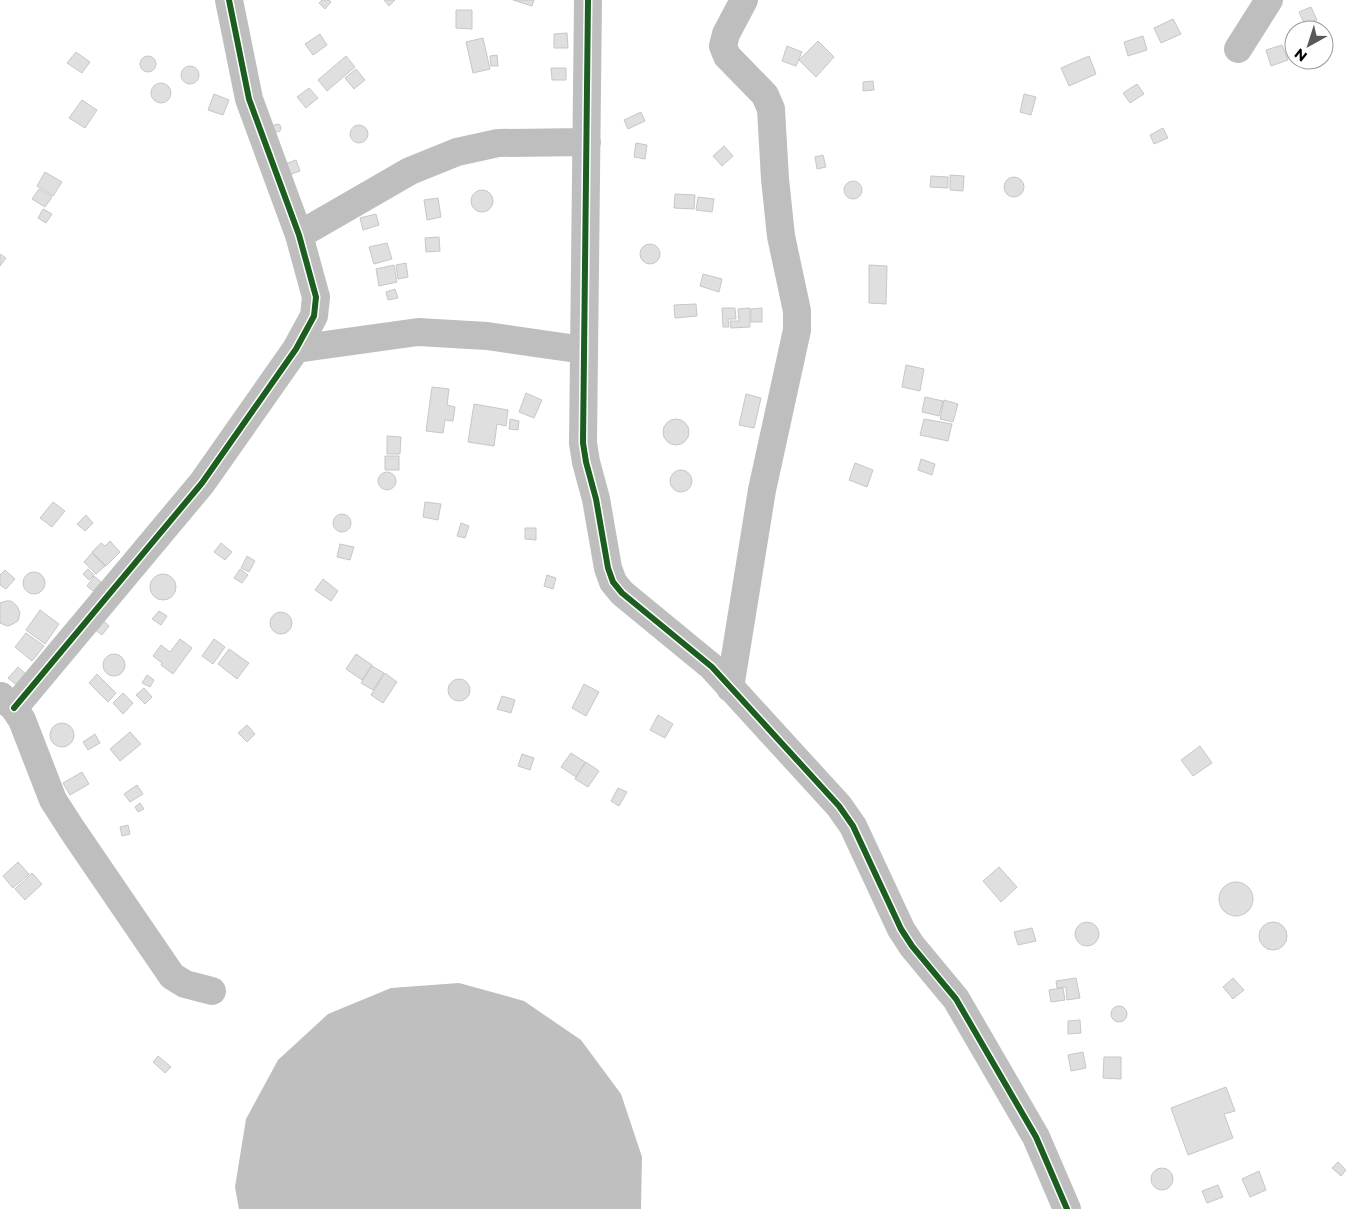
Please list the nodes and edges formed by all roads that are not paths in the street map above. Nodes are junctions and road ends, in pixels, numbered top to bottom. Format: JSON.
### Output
{"nodes":[{"id":1,"x":229,"y":0,"type":"edge"},
{"id":2,"x":588,"y":0,"type":"edge"},
{"id":3,"x":744,"y":0,"type":"edge"},
{"id":4,"x":1269,"y":0,"type":"edge"},
{"id":5,"x":1238,"y":49,"type":"dead end"},
{"id":6,"x":586,"y":142,"type":"junction"},
{"id":7,"x":298,"y":235,"type":"junction"},
{"id":8,"x":296,"y":349,"type":"junction"},
{"id":9,"x":584,"y":350,"type":"junction"},
{"id":10,"x":730,"y":688,"type":"junction"},
{"id":11,"x":7,"y":702,"type":"edge"},
{"id":12,"x":212,"y":991,"type":"dead end"},
{"id":13,"x":1067,"y":1209,"type":"edge"}],
"edges":[{"from":1,"to":7,"type":"street"},
{"from":2,"to":6,"type":"street"},
{"from":3,"to":10,"type":"street"},
{"from":4,"to":5,"type":"street"},
{"from":6,"to":7,"type":"street"},
{"from":6,"to":9,"type":"street"},
{"from":7,"to":8,"type":"street"},
{"from":8,"to":9,"type":"street"},
{"from":8,"to":11,"type":"street"},
{"from":9,"to":10,"type":"street"},
{"from":10,"to":13,"type":"street"},
{"from":11,"to":12,"type":"street"}]}
